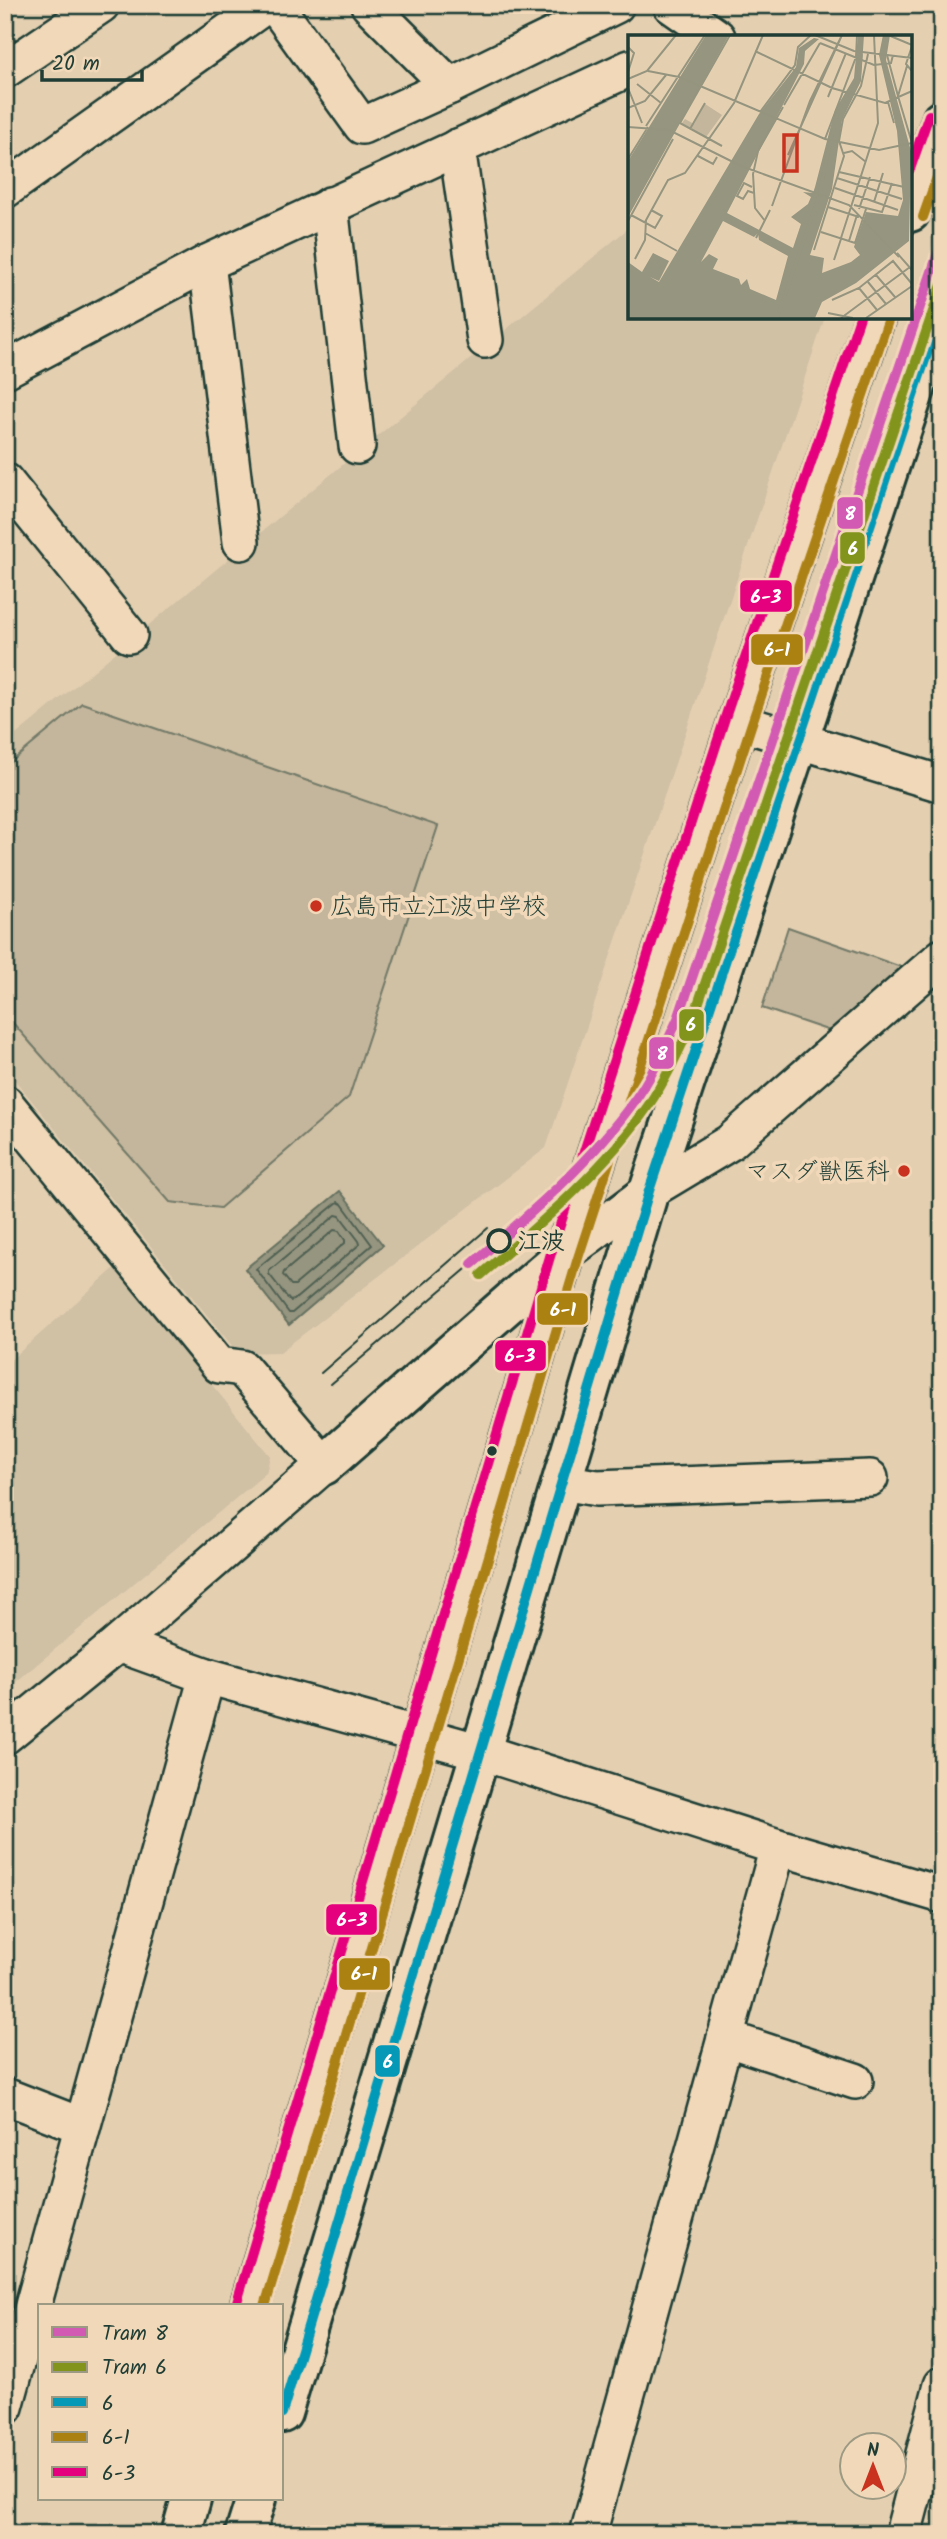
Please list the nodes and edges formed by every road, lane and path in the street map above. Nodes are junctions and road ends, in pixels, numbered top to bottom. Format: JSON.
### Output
{"nodes":[{"id":1,"x":55,"y":5,"type":"edge"},
{"id":2,"x":101,"y":5,"type":"edge"},
{"id":3,"x":266,"y":5,"type":"edge"},
{"id":4,"x":275,"y":5,"type":"edge"},
{"id":5,"x":369,"y":5,"type":"edge"},
{"id":6,"x":616,"y":5,"type":"edge"},
{"id":7,"x":39,"y":48,"type":"junction"},
{"id":8,"x":628,"y":69,"type":"edge"},
{"id":9,"x":5,"y":70,"type":"edge"},
{"id":10,"x":450,"y":86,"type":"junction"},
{"id":11,"x":942,"y":120,"type":"edge"},
{"id":12,"x":457,"y":147,"type":"junction"},
{"id":13,"x":927,"y":160,"type":"edge"},
{"id":14,"x":5,"y":190,"type":"edge"},
{"id":15,"x":330,"y":205,"type":"junction"},
{"id":16,"x":912,"y":206,"type":"edge"},
{"id":17,"x":206,"y":263,"type":"junction"},
{"id":18,"x":942,"y":308,"type":"edge"},
{"id":19,"x":875,"y":318,"type":"edge"},
{"id":20,"x":485,"y":340,"type":"dead end"},
{"id":21,"x":5,"y":370,"type":"edge"},
{"id":22,"x":356,"y":446,"type":"dead end"},
{"id":23,"x":5,"y":481,"type":"edge"},
{"id":24,"x":241,"y":542,"type":"dead end"},
{"id":25,"x":129,"y":635,"type":"dead end"},
{"id":26,"x":738,"y":722,"type":"junction"},
{"id":27,"x":798,"y":740,"type":"junction"},
{"id":28,"x":942,"y":785,"type":"edge"},
{"id":29,"x":942,"y":957,"type":"edge"},
{"id":30,"x":5,"y":1103,"type":"edge"},
{"id":31,"x":649,"y":1191,"type":"junction"},
{"id":32,"x":565,"y":1254,"type":"junction"},
{"id":33,"x":324,"y":1465,"type":"junction"},
{"id":34,"x":870,"y":1478,"type":"dead end"},
{"id":35,"x":562,"y":1482,"type":"junction"},
{"id":36,"x":118,"y":1644,"type":"junction"},
{"id":37,"x":206,"y":1676,"type":"junction"},
{"id":38,"x":422,"y":1734,"type":"junction"},
{"id":39,"x":5,"y":1736,"type":"edge"},
{"id":40,"x":481,"y":1752,"type":"junction"},
{"id":41,"x":778,"y":1847,"type":"junction"},
{"id":42,"x":942,"y":1895,"type":"edge"},
{"id":43,"x":725,"y":2038,"type":"junction"},
{"id":44,"x":855,"y":2081,"type":"dead end"},
{"id":45,"x":5,"y":2096,"type":"edge"},
{"id":46,"x":82,"y":2126,"type":"junction"},
{"id":47,"x":251,"y":2304,"type":"edge"},
{"id":48,"x":942,"y":2385,"type":"edge"},
{"id":49,"x":284,"y":2406,"type":"edge"},
{"id":50,"x":5,"y":2407,"type":"edge"},
{"id":51,"x":191,"y":2500,"type":"edge"},
{"id":52,"x":256,"y":2500,"type":"edge"},
{"id":53,"x":181,"y":2534,"type":"edge"},
{"id":54,"x":245,"y":2534,"type":"edge"},
{"id":55,"x":588,"y":2534,"type":"edge"},
{"id":56,"x":903,"y":2534,"type":"edge"}],
"edges":[{"from":1,"to":7,"type":"street"},
{"from":2,"to":7,"type":"street"},
{"from":3,"to":14,"type":"street"},
{"from":4,"to":10,"type":"street"},
{"from":5,"to":10,"type":"street"},
{"from":6,"to":10,"type":"street"},
{"from":7,"to":9,"type":"street"},
{"from":8,"to":12,"type":"street"},
{"from":11,"to":13,"type":"street"},
{"from":12,"to":15,"type":"street"},
{"from":12,"to":20,"type":"street"},
{"from":13,"to":16,"type":"street"},
{"from":15,"to":17,"type":"street"},
{"from":15,"to":22,"type":"street"},
{"from":17,"to":21,"type":"street"},
{"from":17,"to":24,"type":"street"},
{"from":18,"to":27,"type":"street"},
{"from":19,"to":26,"type":"street"},
{"from":23,"to":25,"type":"street"},
{"from":26,"to":27,"type":"street"},
{"from":26,"to":32,"type":"street"},
{"from":27,"to":28,"type":"street"},
{"from":27,"to":31,"type":"street"},
{"from":29,"to":31,"type":"street"},
{"from":30,"to":33,"type":"street"},
{"from":31,"to":32,"type":"street"},
{"from":31,"to":35,"type":"street"},
{"from":32,"to":33,"type":"street"},
{"from":32,"to":38,"type":"street"},
{"from":33,"to":36,"type":"street"},
{"from":34,"to":35,"type":"street"},
{"from":35,"to":40,"type":"street"},
{"from":36,"to":37,"type":"street"},
{"from":36,"to":39,"type":"street"},
{"from":37,"to":38,"type":"street"},
{"from":37,"to":46,"type":"street"},
{"from":38,"to":40,"type":"street"},
{"from":38,"to":47,"type":"street"},
{"from":40,"to":41,"type":"street"},
{"from":40,"to":49,"type":"street"},
{"from":41,"to":42,"type":"street"},
{"from":41,"to":43,"type":"street"},
{"from":43,"to":44,"type":"street"},
{"from":43,"to":55,"type":"street"},
{"from":45,"to":46,"type":"street"},
{"from":46,"to":50,"type":"street"},
{"from":48,"to":56,"type":"street"},
{"from":51,"to":53,"type":"street"},
{"from":52,"to":54,"type":"street"}]}
